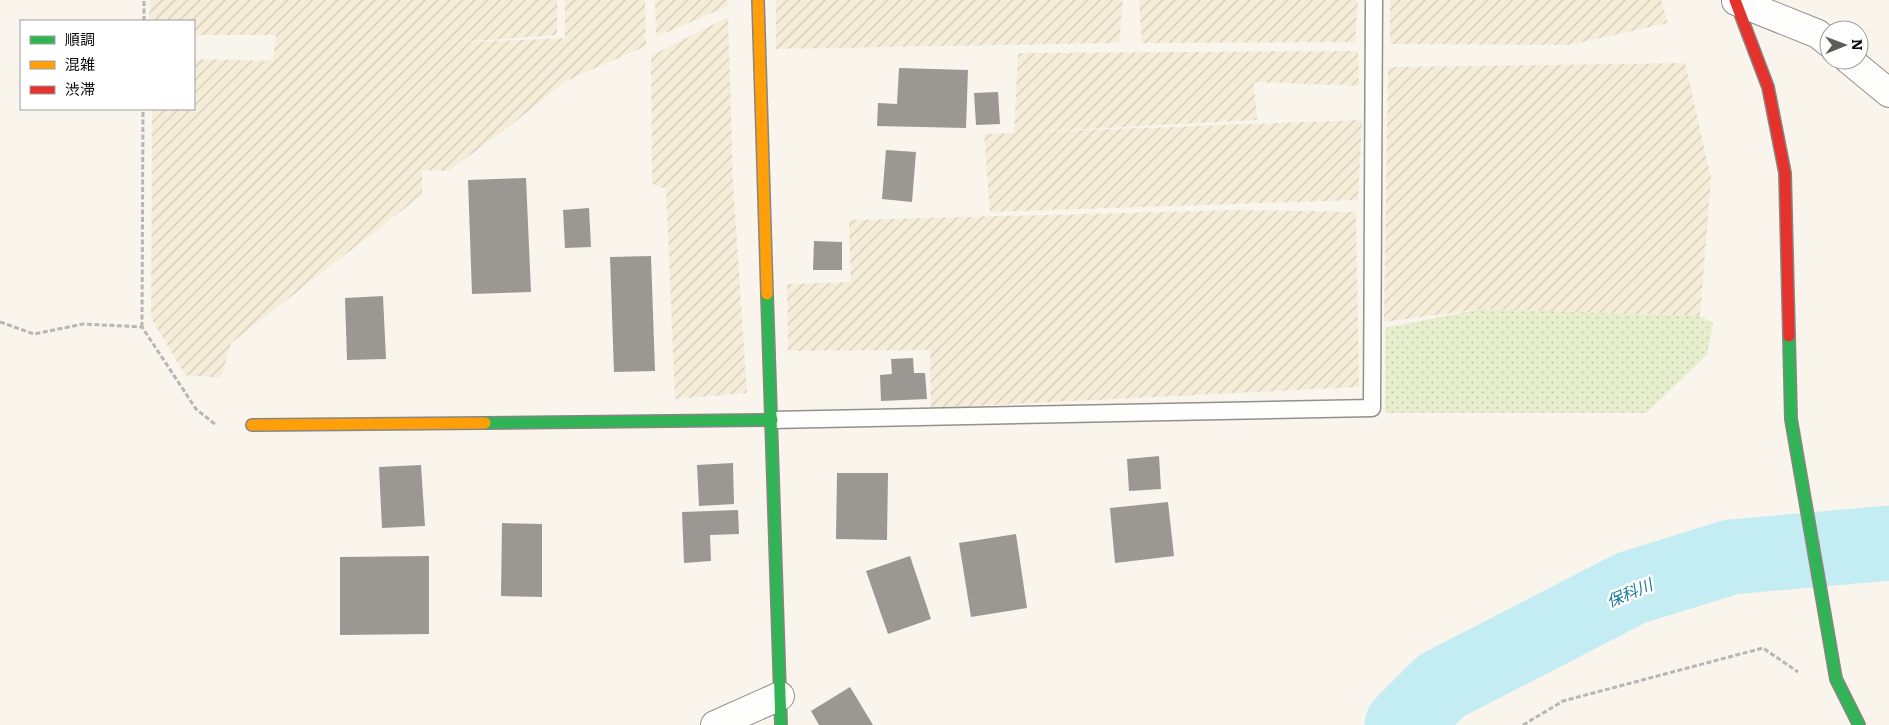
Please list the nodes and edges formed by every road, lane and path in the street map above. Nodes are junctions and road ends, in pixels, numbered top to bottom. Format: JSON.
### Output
{"nodes":[{"id":1,"x":144,"y":0,"type":"edge"},
{"id":2,"x":758,"y":0,"type":"edge"},
{"id":3,"x":1374,"y":0,"type":"edge"},
{"id":4,"x":1736,"y":1,"type":"edge"},
{"id":5,"x":144,"y":20,"type":"edge"},
{"id":6,"x":1819,"y":35,"type":"edge"},
{"id":7,"x":1861,"y":70,"type":"edge"},
{"id":8,"x":1889,"y":93,"type":"edge"},
{"id":9,"x":143,"y":110,"type":"edge"},
{"id":10,"x":0,"y":322,"type":"edge"},
{"id":11,"x":142,"y":327,"type":"junction"},
{"id":12,"x":772,"y":420,"type":"junction"},
{"id":13,"x":252,"y":425,"type":"joint"},
{"id":14,"x":1802,"y":675,"type":"dead end"},
{"id":15,"x":780,"y":696,"type":"junction"},
{"id":16,"x":716,"y":725,"type":"edge"},
{"id":17,"x":781,"y":725,"type":"edge"},
{"id":18,"x":1523,"y":725,"type":"edge"},
{"id":19,"x":1859,"y":725,"type":"edge"}],
"edges":[{"from":1,"to":5,"type":"path"},
{"from":2,"to":12,"type":"street"},
{"from":3,"to":12,"type":"lane"},
{"from":4,"to":6,"type":"street"},
{"from":4,"to":19,"type":"street"},
{"from":7,"to":8,"type":"street"},
{"from":9,"to":11,"type":"path"},
{"from":10,"to":11,"type":"path"},
{"from":11,"to":13,"type":"path"},
{"from":12,"to":13,"type":"street"},
{"from":12,"to":15,"type":"street"},
{"from":14,"to":18,"type":"path"},
{"from":15,"to":16,"type":"street"},
{"from":15,"to":17,"type":"street"}]}
